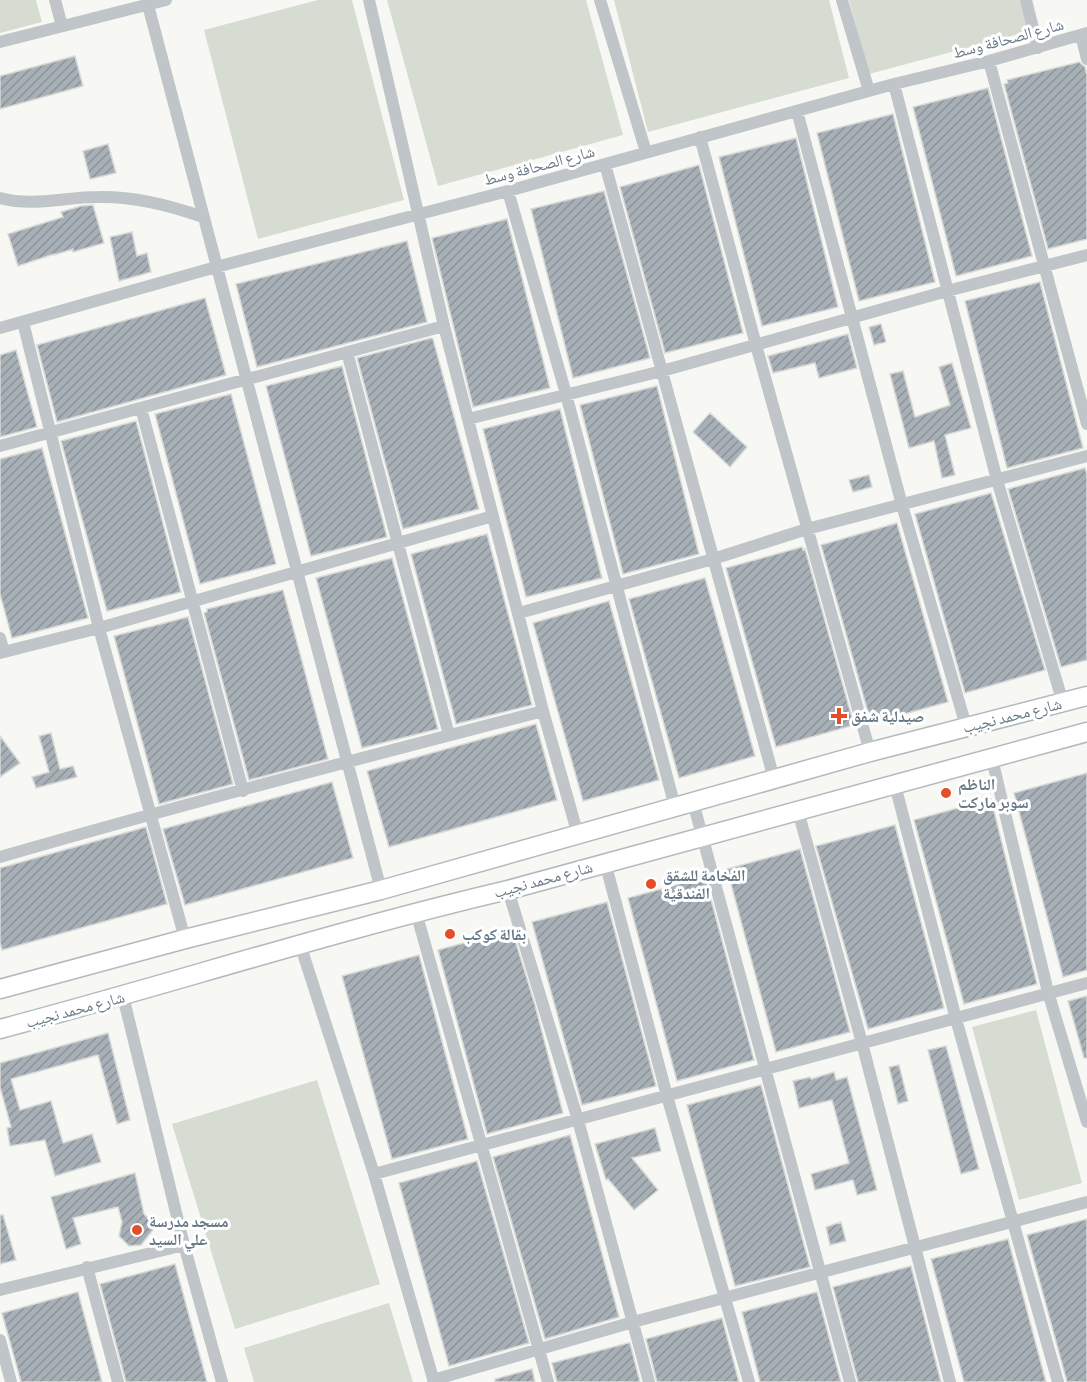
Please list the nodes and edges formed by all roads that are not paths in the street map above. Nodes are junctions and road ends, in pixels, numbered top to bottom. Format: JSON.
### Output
{"nodes":[{"id":1,"x":55,"y":0,"type":"edge"},
{"id":2,"x":165,"y":0,"type":"edge"},
{"id":3,"x":369,"y":0,"type":"edge"},
{"id":4,"x":600,"y":0,"type":"edge"},
{"id":5,"x":842,"y":0,"type":"edge"},
{"id":6,"x":1026,"y":0,"type":"edge"},
{"id":7,"x":148,"y":5,"type":"junction"},
{"id":8,"x":62,"y":26,"type":"junction"},
{"id":9,"x":1084,"y":34,"type":"edge"},
{"id":10,"x":0,"y":42,"type":"edge"},
{"id":11,"x":1038,"y":48,"type":"junction"},
{"id":12,"x":1087,"y":59,"type":"edge"},
{"id":13,"x":989,"y":61,"type":"junction"},
{"id":14,"x":894,"y":84,"type":"junction"},
{"id":15,"x":869,"y":91,"type":"junction"},
{"id":16,"x":797,"y":111,"type":"junction"},
{"id":17,"x":700,"y":137,"type":"junction"},
{"id":18,"x":646,"y":152,"type":"junction"},
{"id":19,"x":605,"y":164,"type":"junction"},
{"id":20,"x":507,"y":191,"type":"junction"},
{"id":21,"x":0,"y":198,"type":"edge"},
{"id":22,"x":418,"y":213,"type":"junction"},
{"id":23,"x":203,"y":217,"type":"junction"},
{"id":24,"x":1087,"y":255,"type":"edge"},
{"id":25,"x":216,"y":267,"type":"junction"},
{"id":26,"x":1045,"y":267,"type":"junction"},
{"id":27,"x":947,"y":291,"type":"junction"},
{"id":28,"x":851,"y":319,"type":"junction"},
{"id":29,"x":23,"y":322,"type":"junction"},
{"id":30,"x":444,"y":326,"type":"junction"},
{"id":31,"x":0,"y":328,"type":"edge"},
{"id":32,"x":756,"y":345,"type":"junction"},
{"id":33,"x":347,"y":352,"type":"junction"},
{"id":34,"x":662,"y":370,"type":"junction"},
{"id":35,"x":246,"y":380,"type":"junction"},
{"id":36,"x":566,"y":394,"type":"junction"},
{"id":37,"x":141,"y":408,"type":"junction"},
{"id":38,"x":468,"y":419,"type":"junction"},
{"id":39,"x":1087,"y":424,"type":"edge"},
{"id":40,"x":51,"y":432,"type":"junction"},
{"id":41,"x":0,"y":446,"type":"edge"},
{"id":42,"x":1087,"y":456,"type":"edge"},
{"id":43,"x":997,"y":480,"type":"junction"},
{"id":44,"x":902,"y":505,"type":"junction"},
{"id":45,"x":493,"y":516,"type":"junction"},
{"id":46,"x":807,"y":529,"type":"junction"},
{"id":47,"x":398,"y":543,"type":"junction"},
{"id":48,"x":713,"y":559,"type":"junction"},
{"id":49,"x":298,"y":572,"type":"junction"},
{"id":50,"x":616,"y":586,"type":"junction"},
{"id":51,"x":193,"y":602,"type":"junction"},
{"id":52,"x":519,"y":613,"type":"junction"},
{"id":53,"x":99,"y":628,"type":"junction"},
{"id":54,"x":0,"y":638,"type":"edge"},
{"id":55,"x":2,"y":652,"type":"edge"},
{"id":56,"x":1087,"y":696,"type":"edge"},
{"id":57,"x":1063,"y":702,"type":"junction"},
{"id":58,"x":543,"y":711,"type":"junction"},
{"id":59,"x":966,"y":726,"type":"junction"},
{"id":60,"x":1087,"y":732,"type":"edge"},
{"id":61,"x":449,"y":735,"type":"junction"},
{"id":62,"x":870,"y":752,"type":"junction"},
{"id":63,"x":992,"y":759,"type":"junction"},
{"id":64,"x":348,"y":763,"type":"junction"},
{"id":65,"x":774,"y":779,"type":"junction"},
{"id":66,"x":895,"y":785,"type":"junction"},
{"id":67,"x":243,"y":791,"type":"junction"},
{"id":68,"x":693,"y":802,"type":"junction"},
{"id":69,"x":675,"y":807,"type":"junction"},
{"id":70,"x":798,"y":811,"type":"junction"},
{"id":71,"x":150,"y":813,"type":"junction"},
{"id":72,"x":578,"y":835,"type":"junction"},
{"id":73,"x":704,"y":835,"type":"junction"},
{"id":74,"x":0,"y":857,"type":"edge"},
{"id":75,"x":605,"y":862,"type":"junction"},
{"id":76,"x":381,"y":890,"type":"junction"},
{"id":77,"x":508,"y":890,"type":"junction"},
{"id":78,"x":416,"y":912,"type":"junction"},
{"id":79,"x":185,"y":939,"type":"junction"},
{"id":80,"x":300,"y":944,"type":"junction"},
{"id":81,"x":1087,"y":982,"type":"edge"},
{"id":82,"x":0,"y":989,"type":"edge"},
{"id":83,"x":1048,"y":993,"type":"junction"},
{"id":84,"x":123,"y":996,"type":"junction"},
{"id":85,"x":956,"y":1019,"type":"junction"},
{"id":86,"x":0,"y":1029,"type":"edge"},
{"id":87,"x":862,"y":1044,"type":"junction"},
{"id":88,"x":765,"y":1070,"type":"junction"},
{"id":89,"x":667,"y":1096,"type":"junction"},
{"id":90,"x":578,"y":1119,"type":"junction"},
{"id":91,"x":1087,"y":1122,"type":"edge"},
{"id":92,"x":483,"y":1145,"type":"junction"},
{"id":93,"x":374,"y":1174,"type":"junction"},
{"id":94,"x":1087,"y":1202,"type":"edge"},
{"id":95,"x":1013,"y":1222,"type":"junction"},
{"id":96,"x":184,"y":1245,"type":"junction"},
{"id":97,"x":916,"y":1247,"type":"junction"},
{"id":98,"x":87,"y":1267,"type":"junction"},
{"id":99,"x":820,"y":1273,"type":"junction"},
{"id":100,"x":0,"y":1290,"type":"edge"},
{"id":101,"x":725,"y":1298,"type":"junction"},
{"id":102,"x":633,"y":1322,"type":"junction"},
{"id":103,"x":0,"y":1340,"type":"edge"},
{"id":104,"x":539,"y":1351,"type":"junction"},
{"id":105,"x":434,"y":1381,"type":"edge"},
{"id":106,"x":11,"y":1382,"type":"edge"},
{"id":107,"x":118,"y":1382,"type":"edge"},
{"id":108,"x":222,"y":1382,"type":"edge"},
{"id":109,"x":548,"y":1382,"type":"edge"},
{"id":110,"x":649,"y":1382,"type":"edge"},
{"id":111,"x":749,"y":1382,"type":"edge"},
{"id":112,"x":850,"y":1382,"type":"edge"},
{"id":113,"x":950,"y":1382,"type":"edge"},
{"id":114,"x":1058,"y":1382,"type":"edge"}],
"edges":[{"from":1,"to":8,"type":"street"},
{"from":2,"to":7,"type":"street"},
{"from":3,"to":22,"type":"street"},
{"from":4,"to":18,"type":"street"},
{"from":5,"to":15,"type":"street"},
{"from":6,"to":11,"type":"street"},
{"from":7,"to":8,"type":"street"},
{"from":7,"to":23,"type":"street"},
{"from":8,"to":10,"type":"street"},
{"from":9,"to":11,"type":"street","name":"شارع الصحافة وسط"},
{"from":9,"to":12,"type":"street"},
{"from":11,"to":13,"type":"street","name":"شارع الصحافة وسط"},
{"from":13,"to":14,"type":"street","name":"شارع الصحافة وسط"},
{"from":13,"to":26,"type":"street"},
{"from":14,"to":15,"type":"street","name":"شارع الصحافة وسط"},
{"from":14,"to":27,"type":"street"},
{"from":15,"to":16,"type":"street","name":"شارع الصحافة وسط"},
{"from":16,"to":17,"type":"street","name":"شارع الصحافة وسط"},
{"from":16,"to":28,"type":"street"},
{"from":17,"to":18,"type":"street","name":"شارع الصحافة وسط"},
{"from":17,"to":32,"type":"street"},
{"from":18,"to":19,"type":"street","name":"شارع الصحافة وسط"},
{"from":19,"to":20,"type":"street","name":"شارع الصحافة وسط"},
{"from":19,"to":34,"type":"street"},
{"from":20,"to":22,"type":"street","name":"شارع الصحافة وسط"},
{"from":20,"to":36,"type":"street"},
{"from":21,"to":23,"type":"street"},
{"from":22,"to":25,"type":"street","name":"شارع الصحافة وسط"},
{"from":22,"to":30,"type":"street"},
{"from":23,"to":25,"type":"street"},
{"from":24,"to":26,"type":"street"},
{"from":25,"to":29,"type":"street","name":"شارع الصحافة وسط"},
{"from":25,"to":35,"type":"street"},
{"from":26,"to":27,"type":"street"},
{"from":26,"to":39,"type":"street"},
{"from":27,"to":28,"type":"street"},
{"from":27,"to":43,"type":"street"},
{"from":28,"to":32,"type":"street"},
{"from":28,"to":44,"type":"street"},
{"from":29,"to":31,"type":"street","name":"شارع الصحافة وسط"},
{"from":29,"to":40,"type":"street"},
{"from":30,"to":33,"type":"street"},
{"from":30,"to":38,"type":"street"},
{"from":32,"to":34,"type":"street"},
{"from":32,"to":46,"type":"street"},
{"from":33,"to":35,"type":"street"},
{"from":33,"to":47,"type":"street"},
{"from":34,"to":36,"type":"street"},
{"from":34,"to":48,"type":"street"},
{"from":35,"to":37,"type":"street"},
{"from":35,"to":49,"type":"street"},
{"from":36,"to":38,"type":"street"},
{"from":36,"to":50,"type":"street"},
{"from":37,"to":40,"type":"street"},
{"from":37,"to":51,"type":"street"},
{"from":38,"to":45,"type":"street"},
{"from":40,"to":41,"type":"street"},
{"from":40,"to":53,"type":"street"},
{"from":42,"to":43,"type":"street"},
{"from":43,"to":44,"type":"street"},
{"from":43,"to":57,"type":"street"},
{"from":44,"to":46,"type":"street"},
{"from":44,"to":59,"type":"street"},
{"from":45,"to":47,"type":"street"},
{"from":45,"to":52,"type":"street"},
{"from":46,"to":48,"type":"street"},
{"from":46,"to":62,"type":"street"},
{"from":47,"to":49,"type":"street"},
{"from":47,"to":61,"type":"street"},
{"from":48,"to":50,"type":"street"},
{"from":48,"to":65,"type":"street"},
{"from":49,"to":51,"type":"street"},
{"from":49,"to":64,"type":"street"},
{"from":50,"to":52,"type":"street"},
{"from":50,"to":69,"type":"street"},
{"from":51,"to":53,"type":"street"},
{"from":51,"to":67,"type":"street"},
{"from":52,"to":58,"type":"street"},
{"from":53,"to":55,"type":"street"},
{"from":53,"to":71,"type":"street"},
{"from":54,"to":55,"type":"street"},
{"from":56,"to":57,"type":"main road","name":"شارع محمد نجيب"},
{"from":57,"to":59,"type":"main road","name":"شارع محمد نجيب"},
{"from":58,"to":61,"type":"street"},
{"from":58,"to":72,"type":"street"},
{"from":59,"to":62,"type":"main road","name":"شارع محمد نجيب"},
{"from":60,"to":63,"type":"main road","name":"شارع محمد نجيب"},
{"from":61,"to":64,"type":"street"},
{"from":62,"to":65,"type":"main road","name":"شارع محمد نجيب"},
{"from":63,"to":66,"type":"main road","name":"شارع محمد نجيب"},
{"from":63,"to":83,"type":"street"},
{"from":64,"to":67,"type":"street"},
{"from":64,"to":76,"type":"street"},
{"from":65,"to":68,"type":"main road","name":"شارع محمد نجيب"},
{"from":66,"to":70,"type":"main road","name":"شارع محمد نجيب"},
{"from":66,"to":85,"type":"street"},
{"from":67,"to":71,"type":"street"},
{"from":68,"to":69,"type":"main road","name":"شارع محمد نجيب"},
{"from":68,"to":73,"type":"street"},
{"from":69,"to":72,"type":"main road","name":"شارع محمد نجيب"},
{"from":70,"to":73,"type":"main road","name":"شارع محمد نجيب"},
{"from":70,"to":87,"type":"street"},
{"from":71,"to":74,"type":"street"},
{"from":71,"to":79,"type":"street"},
{"from":72,"to":76,"type":"main road","name":"شارع محمد نجيب"},
{"from":73,"to":75,"type":"main road","name":"شارع محمد نجيب"},
{"from":73,"to":88,"type":"street"},
{"from":75,"to":77,"type":"main road","name":"شارع محمد نجيب"},
{"from":75,"to":89,"type":"street"},
{"from":76,"to":79,"type":"main road","name":"شارع محمد نجيب"},
{"from":77,"to":78,"type":"main road","name":"شارع محمد نجيب"},
{"from":77,"to":90,"type":"street"},
{"from":78,"to":80,"type":"main road","name":"شارع محمد نجيب"},
{"from":78,"to":92,"type":"street"},
{"from":79,"to":82,"type":"main road","name":"شارع محمد نجيب"},
{"from":80,"to":84,"type":"main road","name":"شارع محمد نجيب"},
{"from":80,"to":93,"type":"street"},
{"from":81,"to":83,"type":"street"},
{"from":83,"to":85,"type":"street"},
{"from":83,"to":91,"type":"street"},
{"from":84,"to":86,"type":"main road","name":"شارع محمد نجيب"},
{"from":84,"to":96,"type":"street"},
{"from":85,"to":87,"type":"street"},
{"from":85,"to":95,"type":"street"},
{"from":87,"to":88,"type":"street"},
{"from":87,"to":97,"type":"street"},
{"from":88,"to":89,"type":"street"},
{"from":88,"to":99,"type":"street"},
{"from":89,"to":90,"type":"street"},
{"from":89,"to":101,"type":"street"},
{"from":90,"to":92,"type":"street"},
{"from":90,"to":102,"type":"street"},
{"from":92,"to":93,"type":"street"},
{"from":92,"to":104,"type":"street"},
{"from":93,"to":105,"type":"street"},
{"from":94,"to":95,"type":"street"},
{"from":95,"to":97,"type":"street"},
{"from":95,"to":114,"type":"street"},
{"from":96,"to":98,"type":"street"},
{"from":96,"to":108,"type":"street"},
{"from":97,"to":99,"type":"street"},
{"from":97,"to":113,"type":"street"},
{"from":98,"to":100,"type":"street"},
{"from":98,"to":107,"type":"street"},
{"from":99,"to":101,"type":"street"},
{"from":99,"to":112,"type":"street"},
{"from":101,"to":102,"type":"street"},
{"from":101,"to":111,"type":"street"},
{"from":102,"to":104,"type":"street"},
{"from":102,"to":110,"type":"street"},
{"from":103,"to":106,"type":"street"},
{"from":104,"to":105,"type":"street"},
{"from":104,"to":109,"type":"street"}]}
